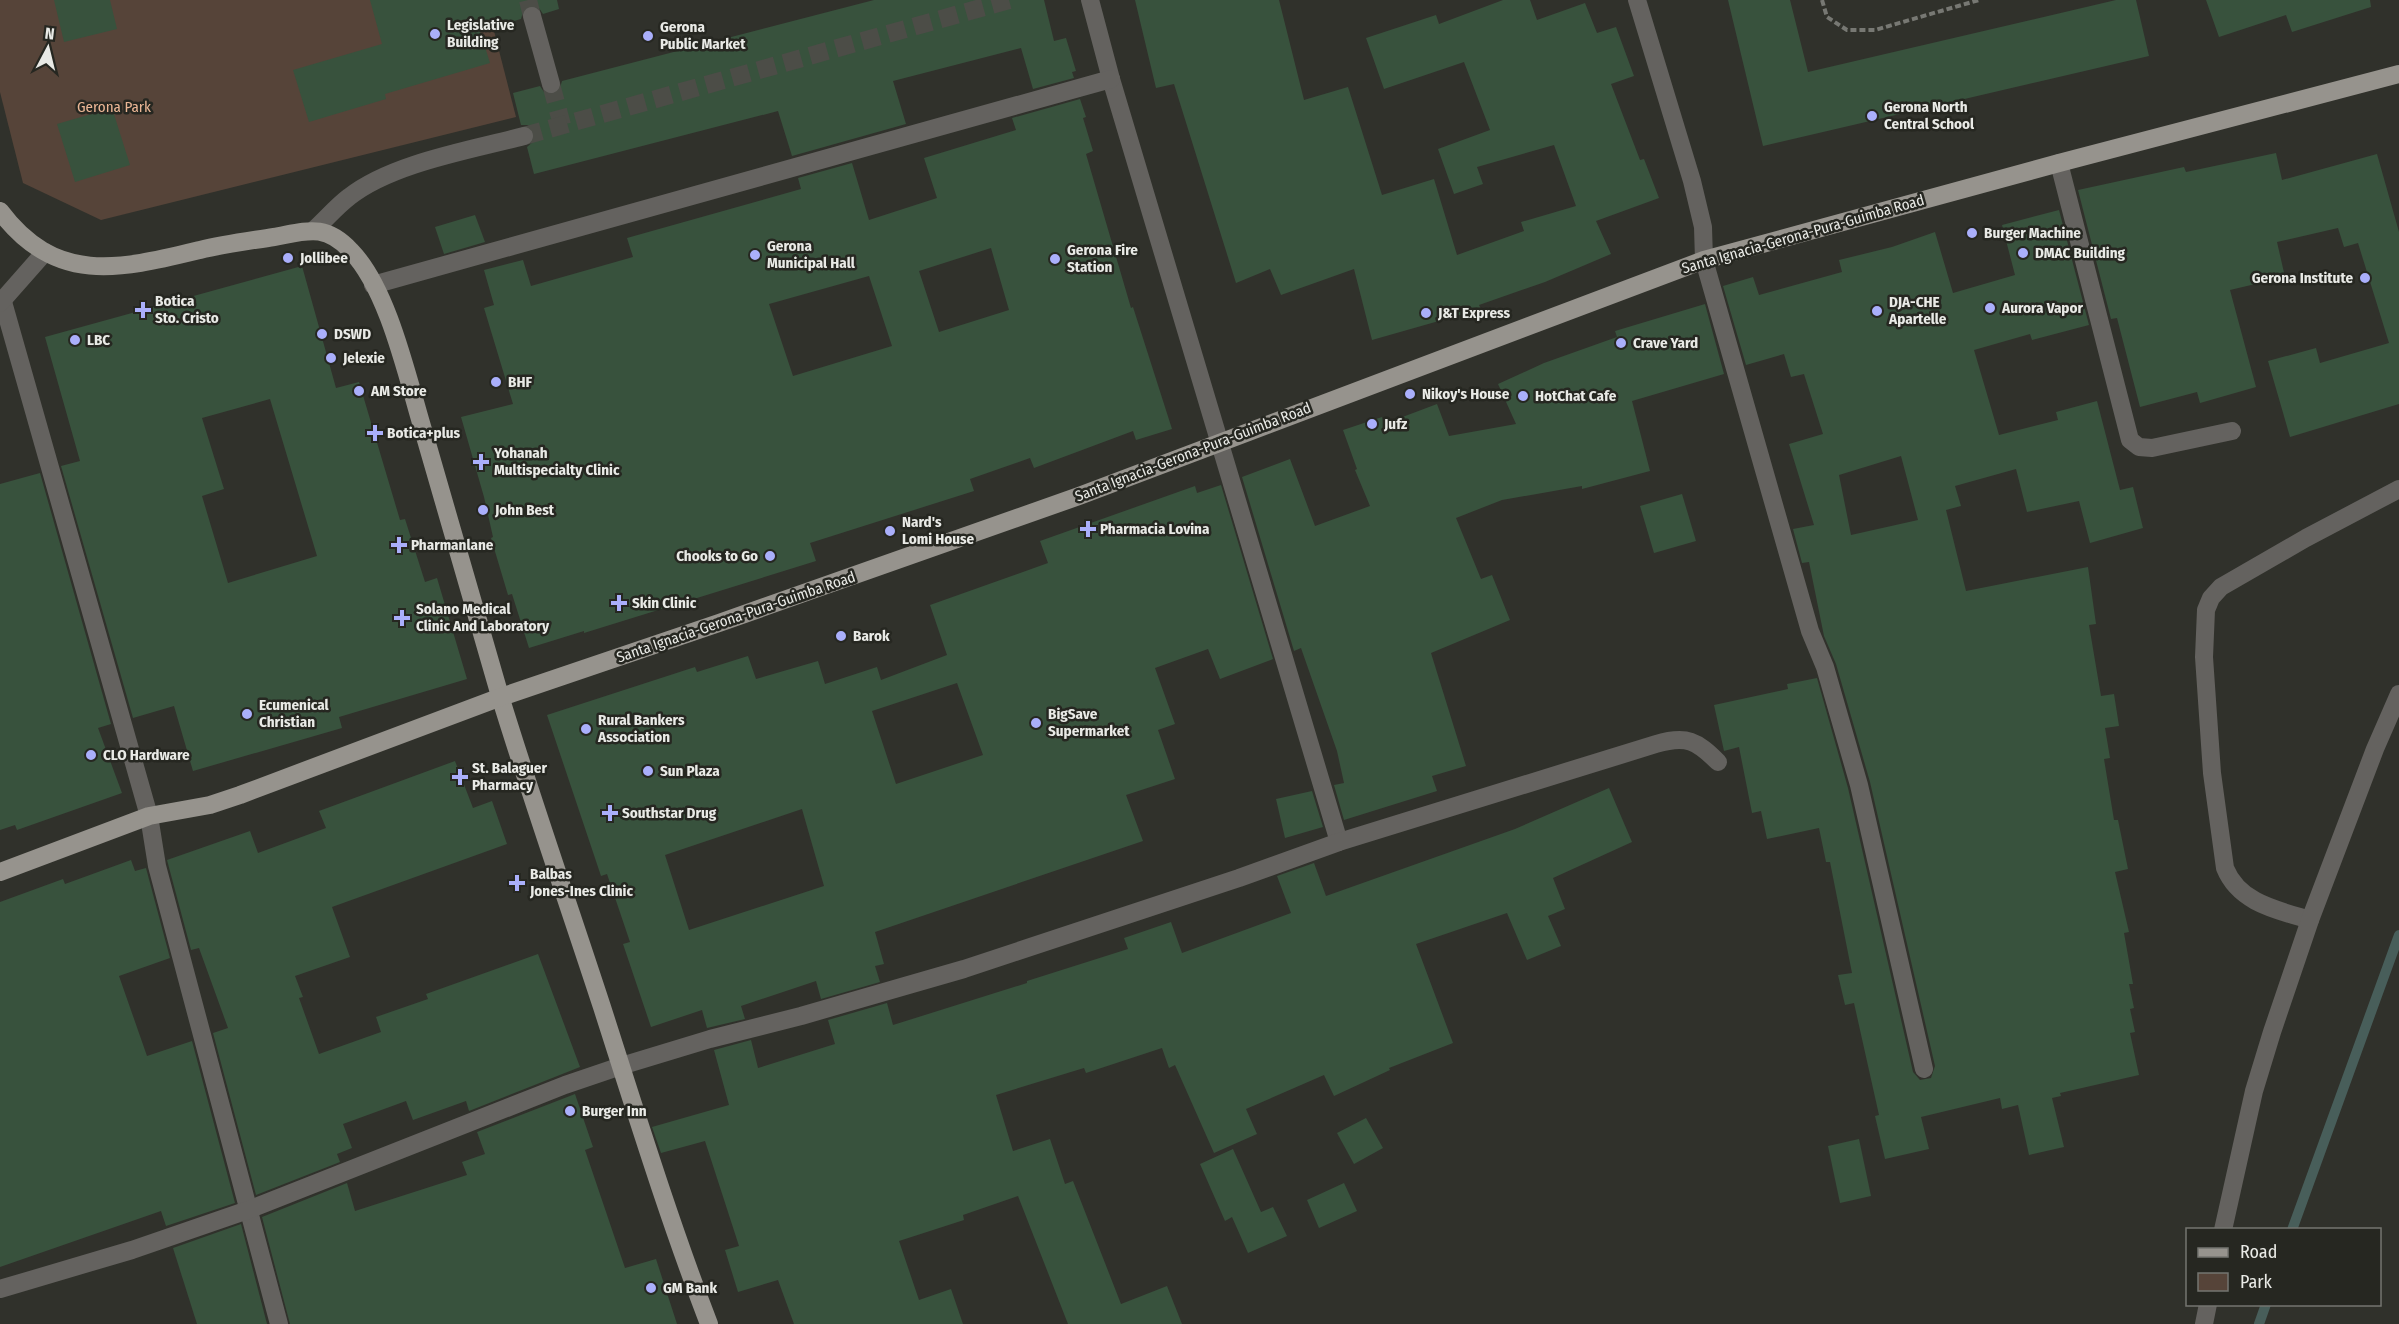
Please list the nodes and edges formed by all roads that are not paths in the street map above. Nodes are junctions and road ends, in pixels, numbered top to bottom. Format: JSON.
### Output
{"nodes":[{"id":1,"x":1090,"y":0,"type":"edge"},
{"id":2,"x":1637,"y":0,"type":"edge"},
{"id":3,"x":532,"y":16,"type":"tunnel mouth"},
{"id":4,"x":2399,"y":74,"type":"edge"},
{"id":5,"x":1111,"y":79,"type":"junction"},
{"id":6,"x":551,"y":84,"type":"tunnel mouth"},
{"id":7,"x":524,"y":136,"type":"tunnel mouth"},
{"id":8,"x":2059,"y":163,"type":"junction"},
{"id":9,"x":0,"y":210,"type":"edge"},
{"id":10,"x":315,"y":229,"type":"junction"},
{"id":11,"x":45,"y":252,"type":"junction"},
{"id":12,"x":1704,"y":260,"type":"junction"},
{"id":13,"x":373,"y":285,"type":"junction"},
{"id":14,"x":2,"y":303,"type":"edge"},
{"id":15,"x":2232,"y":431,"type":"dead end"},
{"id":16,"x":1219,"y":442,"type":"junction"},
{"id":17,"x":2399,"y":489,"type":"edge"},
{"id":18,"x":2399,"y":694,"type":"edge"},
{"id":19,"x":501,"y":697,"type":"junction"},
{"id":20,"x":1718,"y":762,"type":"dead end"},
{"id":21,"x":149,"y":816,"type":"junction"},
{"id":22,"x":1339,"y":842,"type":"junction"},
{"id":23,"x":0,"y":872,"type":"edge"},
{"id":24,"x":2310,"y":920,"type":"junction"},
{"id":25,"x":621,"y":1066,"type":"junction"},
{"id":26,"x":1924,"y":1070,"type":"dead end"},
{"id":27,"x":248,"y":1210,"type":"junction"},
{"id":28,"x":2223,"y":1228,"type":"edge"},
{"id":29,"x":0,"y":1289,"type":"edge"},
{"id":30,"x":2208,"y":1306,"type":"edge"},
{"id":31,"x":279,"y":1324,"type":"edge"},
{"id":32,"x":709,"y":1324,"type":"edge"},
{"id":33,"x":2204,"y":1324,"type":"edge"}],
"edges":[{"from":1,"to":5,"type":"street"},
{"from":2,"to":12,"type":"street"},
{"from":3,"to":6,"type":"street"},
{"from":4,"to":8,"type":"main road","name":"Santa Ignacia-Gerona-Pura-Guimba Road"},
{"from":5,"to":13,"type":"street"},
{"from":5,"to":16,"type":"street"},
{"from":7,"to":10,"type":"street"},
{"from":8,"to":12,"type":"main road","name":"Santa Ignacia-Gerona-Pura-Guimba Road"},
{"from":8,"to":15,"type":"street"},
{"from":9,"to":11,"type":"main road"},
{"from":10,"to":11,"type":"main road"},
{"from":10,"to":13,"type":"main road"},
{"from":11,"to":14,"type":"street"},
{"from":12,"to":16,"type":"main road","name":"Santa Ignacia-Gerona-Pura-Guimba Road"},
{"from":12,"to":26,"type":"street"},
{"from":13,"to":19,"type":"main road"},
{"from":14,"to":21,"type":"street"},
{"from":16,"to":19,"type":"main road","name":"Santa Ignacia-Gerona-Pura-Guimba Road"},
{"from":16,"to":22,"type":"street"},
{"from":17,"to":24,"type":"street"},
{"from":18,"to":24,"type":"street"},
{"from":19,"to":21,"type":"main road","name":"Santa Ignacia-Gerona-Pura-Guimba Road"},
{"from":19,"to":25,"type":"main road"},
{"from":20,"to":22,"type":"street"},
{"from":21,"to":23,"type":"main road","name":"Santa Ignacia-Gerona-Pura-Guimba Road"},
{"from":21,"to":27,"type":"street"},
{"from":22,"to":25,"type":"street"},
{"from":24,"to":28,"type":"street"},
{"from":25,"to":27,"type":"street"},
{"from":25,"to":32,"type":"main road"},
{"from":27,"to":29,"type":"street"},
{"from":27,"to":31,"type":"street"},
{"from":30,"to":33,"type":"street"}]}
